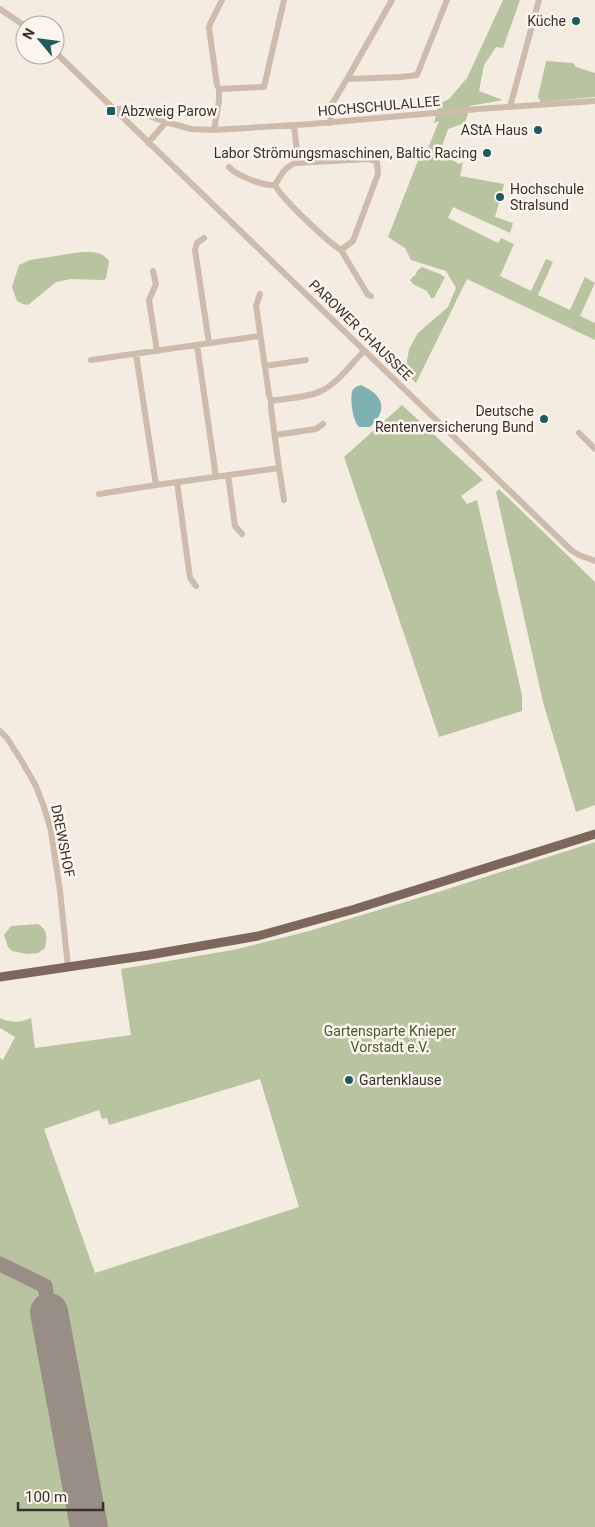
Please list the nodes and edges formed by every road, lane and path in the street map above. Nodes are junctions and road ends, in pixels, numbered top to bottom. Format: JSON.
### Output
{"nodes":[{"id":1,"x":222,"y":0,"type":"edge"},
{"id":2,"x":284,"y":0,"type":"edge"},
{"id":3,"x":392,"y":0,"type":"edge"},
{"id":4,"x":447,"y":0,"type":"edge"},
{"id":5,"x":539,"y":0,"type":"edge"},
{"id":6,"x":0,"y":9,"type":"edge"},
{"id":7,"x":15,"y":19,"type":"edge"},
{"id":8,"x":65,"y":62,"type":"edge"},
{"id":9,"x":347,"y":79,"type":"junction"},
{"id":10,"x":219,"y":89,"type":"junction"},
{"id":11,"x":595,"y":101,"type":"edge"},
{"id":12,"x":510,"y":107,"type":"junction"},
{"id":13,"x":114,"y":109,"type":"junction"},
{"id":14,"x":166,"y":122,"type":"junction"},
{"id":15,"x":330,"y":123,"type":"junction"},
{"id":16,"x":294,"y":126,"type":"junction"},
{"id":17,"x":214,"y":130,"type":"junction"},
{"id":18,"x":148,"y":143,"type":"junction"},
{"id":19,"x":295,"y":163,"type":"junction"},
{"id":20,"x":229,"y":167,"type":"dead end"},
{"id":21,"x":275,"y":185,"type":"junction"},
{"id":22,"x":204,"y":238,"type":"dead end"},
{"id":23,"x":342,"y":250,"type":"junction"},
{"id":24,"x":153,"y":271,"type":"dead end"},
{"id":25,"x":260,"y":294,"type":"dead end"},
{"id":26,"x":371,"y":296,"type":"dead end"},
{"id":27,"x":260,"y":336,"type":"junction"},
{"id":28,"x":208,"y":343,"type":"junction"},
{"id":29,"x":197,"y":345,"type":"junction"},
{"id":30,"x":157,"y":351,"type":"junction"},
{"id":31,"x":364,"y":351,"type":"junction"},
{"id":32,"x":136,"y":354,"type":"junction"},
{"id":33,"x":91,"y":360,"type":"dead end"},
{"id":34,"x":306,"y":360,"type":"dead end"},
{"id":35,"x":265,"y":366,"type":"junction"},
{"id":36,"x":271,"y":401,"type":"junction"},
{"id":37,"x":323,"y":424,"type":"dead end"},
{"id":38,"x":579,"y":433,"type":"dead end"},
{"id":39,"x":275,"y":434,"type":"junction"},
{"id":40,"x":595,"y":449,"type":"edge"},
{"id":41,"x":280,"y":468,"type":"junction"},
{"id":42,"x":228,"y":475,"type":"junction"},
{"id":43,"x":216,"y":477,"type":"junction"},
{"id":44,"x":177,"y":482,"type":"junction"},
{"id":45,"x":156,"y":485,"type":"junction"},
{"id":46,"x":99,"y":494,"type":"dead end"},
{"id":47,"x":284,"y":500,"type":"dead end"},
{"id":48,"x":242,"y":534,"type":"dead end"},
{"id":49,"x":595,"y":562,"type":"edge"},
{"id":50,"x":595,"y":568,"type":"edge"},
{"id":51,"x":196,"y":586,"type":"dead end"},
{"id":52,"x":0,"y":731,"type":"edge"},
{"id":53,"x":595,"y":834,"type":"edge"},
{"id":54,"x":68,"y":967,"type":"junction"},
{"id":55,"x":0,"y":976,"type":"edge"}],
"edges":[{"from":1,"to":10,"type":"street"},
{"from":2,"to":10,"type":"street"},
{"from":3,"to":9,"type":"street"},
{"from":4,"to":9,"type":"street"},
{"from":5,"to":12,"type":"street"},
{"from":6,"to":7,"type":"street"},
{"from":8,"to":13,"type":"street","name":"PAROWER CHAUSSEE"},
{"from":9,"to":15,"type":"street"},
{"from":10,"to":17,"type":"street"},
{"from":11,"to":12,"type":"street","name":"HOCHSCHULALLEE"},
{"from":12,"to":15,"type":"street","name":"HOCHSCHULALLEE"},
{"from":13,"to":14,"type":"street","name":"HOCHSCHULALLEE"},
{"from":13,"to":18,"type":"street","name":"PAROWER CHAUSSEE"},
{"from":14,"to":17,"type":"street","name":"HOCHSCHULALLEE"},
{"from":14,"to":18,"type":"street"},
{"from":15,"to":16,"type":"street","name":"HOCHSCHULALLEE"},
{"from":16,"to":17,"type":"street","name":"HOCHSCHULALLEE"},
{"from":16,"to":19,"type":"street"},
{"from":18,"to":31,"type":"street","name":"PAROWER CHAUSSEE"},
{"from":19,"to":21,"type":"street"},
{"from":19,"to":23,"type":"street"},
{"from":20,"to":21,"type":"street"},
{"from":21,"to":23,"type":"street"},
{"from":22,"to":28,"type":"street"},
{"from":23,"to":26,"type":"street"},
{"from":24,"to":30,"type":"street"},
{"from":25,"to":27,"type":"street"},
{"from":27,"to":28,"type":"street"},
{"from":27,"to":35,"type":"street"},
{"from":28,"to":29,"type":"street"},
{"from":29,"to":30,"type":"street"},
{"from":29,"to":43,"type":"street"},
{"from":30,"to":32,"type":"street"},
{"from":31,"to":36,"type":"street"},
{"from":31,"to":49,"type":"street","name":"PAROWER CHAUSSEE"},
{"from":32,"to":33,"type":"street"},
{"from":32,"to":45,"type":"street"},
{"from":34,"to":35,"type":"street"},
{"from":35,"to":36,"type":"street"},
{"from":36,"to":39,"type":"street"},
{"from":37,"to":39,"type":"street"},
{"from":38,"to":40,"type":"street"},
{"from":39,"to":41,"type":"street"},
{"from":41,"to":42,"type":"street"},
{"from":41,"to":47,"type":"street"},
{"from":42,"to":43,"type":"street"},
{"from":42,"to":48,"type":"street"},
{"from":43,"to":44,"type":"street"},
{"from":44,"to":45,"type":"street"},
{"from":44,"to":51,"type":"street"},
{"from":45,"to":46,"type":"street"},
{"from":49,"to":50,"type":"street","name":"PAROWER CHAUSSEE"},
{"from":52,"to":54,"type":"street","name":"DREWSHOF"},
{"from":53,"to":54,"type":"main road"},
{"from":54,"to":55,"type":"main road"}]}
